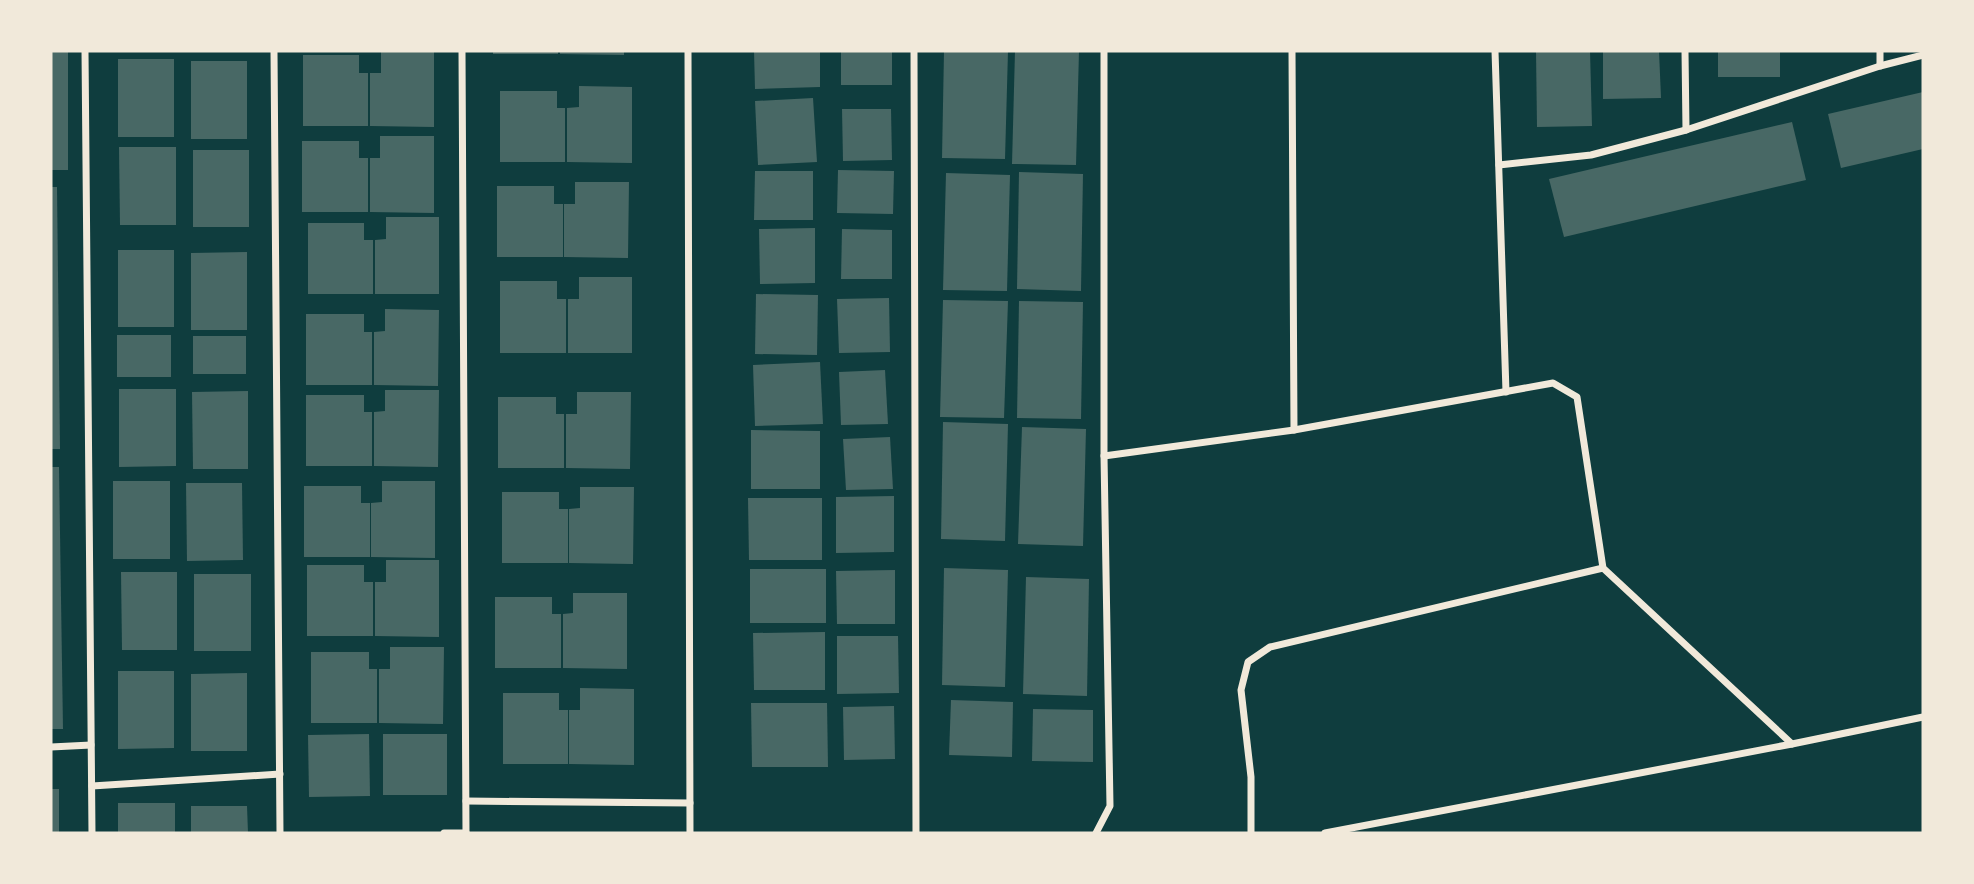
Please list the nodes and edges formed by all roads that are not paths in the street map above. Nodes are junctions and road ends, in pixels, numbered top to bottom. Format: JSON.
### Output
{"nodes":[{"id":1,"x":85,"y":51,"type":"edge"},
{"id":2,"x":274,"y":51,"type":"edge"},
{"id":3,"x":462,"y":51,"type":"edge"},
{"id":4,"x":688,"y":51,"type":"edge"},
{"id":5,"x":914,"y":51,"type":"edge"},
{"id":6,"x":1104,"y":51,"type":"edge"},
{"id":7,"x":1292,"y":51,"type":"edge"},
{"id":8,"x":1495,"y":51,"type":"edge"},
{"id":9,"x":1685,"y":51,"type":"edge"},
{"id":10,"x":1880,"y":51,"type":"edge"},
{"id":11,"x":1923,"y":55,"type":"edge"},
{"id":12,"x":1880,"y":66,"type":"junction"},
{"id":13,"x":1686,"y":130,"type":"junction"},
{"id":14,"x":1499,"y":164,"type":"junction"},
{"id":15,"x":1506,"y":392,"type":"junction"},
{"id":16,"x":1294,"y":430,"type":"junction"},
{"id":17,"x":1104,"y":456,"type":"junction"},
{"id":18,"x":1603,"y":568,"type":"junction"},
{"id":19,"x":1923,"y":717,"type":"edge"},
{"id":20,"x":1792,"y":744,"type":"junction"},
{"id":21,"x":91,"y":745,"type":"junction"},
{"id":22,"x":51,"y":747,"type":"edge"},
{"id":23,"x":280,"y":775,"type":"junction"},
{"id":24,"x":92,"y":786,"type":"junction"},
{"id":25,"x":466,"y":801,"type":"junction"},
{"id":26,"x":690,"y":803,"type":"junction"},
{"id":27,"x":92,"y":833,"type":"edge"},
{"id":28,"x":280,"y":833,"type":"edge"},
{"id":29,"x":444,"y":833,"type":"edge"},
{"id":30,"x":466,"y":833,"type":"edge"},
{"id":31,"x":690,"y":833,"type":"edge"},
{"id":32,"x":916,"y":833,"type":"edge"},
{"id":33,"x":1096,"y":833,"type":"edge"},
{"id":34,"x":1251,"y":833,"type":"edge"},
{"id":35,"x":1325,"y":833,"type":"edge"}],
"edges":[{"from":1,"to":21,"type":"street"},
{"from":2,"to":23,"type":"street"},
{"from":3,"to":25,"type":"street"},
{"from":4,"to":26,"type":"street"},
{"from":5,"to":32,"type":"street"},
{"from":6,"to":17,"type":"street"},
{"from":7,"to":16,"type":"street"},
{"from":8,"to":14,"type":"street"},
{"from":9,"to":13,"type":"street"},
{"from":10,"to":12,"type":"street"},
{"from":11,"to":12,"type":"street"},
{"from":12,"to":13,"type":"street"},
{"from":13,"to":14,"type":"street"},
{"from":14,"to":15,"type":"street"},
{"from":15,"to":16,"type":"street"},
{"from":15,"to":18,"type":"street"},
{"from":16,"to":17,"type":"street"},
{"from":17,"to":33,"type":"street"},
{"from":18,"to":20,"type":"street"},
{"from":18,"to":34,"type":"street"},
{"from":19,"to":20,"type":"street"},
{"from":20,"to":35,"type":"street"},
{"from":21,"to":22,"type":"street"},
{"from":21,"to":24,"type":"street"},
{"from":23,"to":24,"type":"street"},
{"from":23,"to":28,"type":"street"},
{"from":24,"to":27,"type":"street"},
{"from":25,"to":26,"type":"street"},
{"from":25,"to":30,"type":"street"},
{"from":26,"to":31,"type":"street"},
{"from":29,"to":30,"type":"street"}]}
